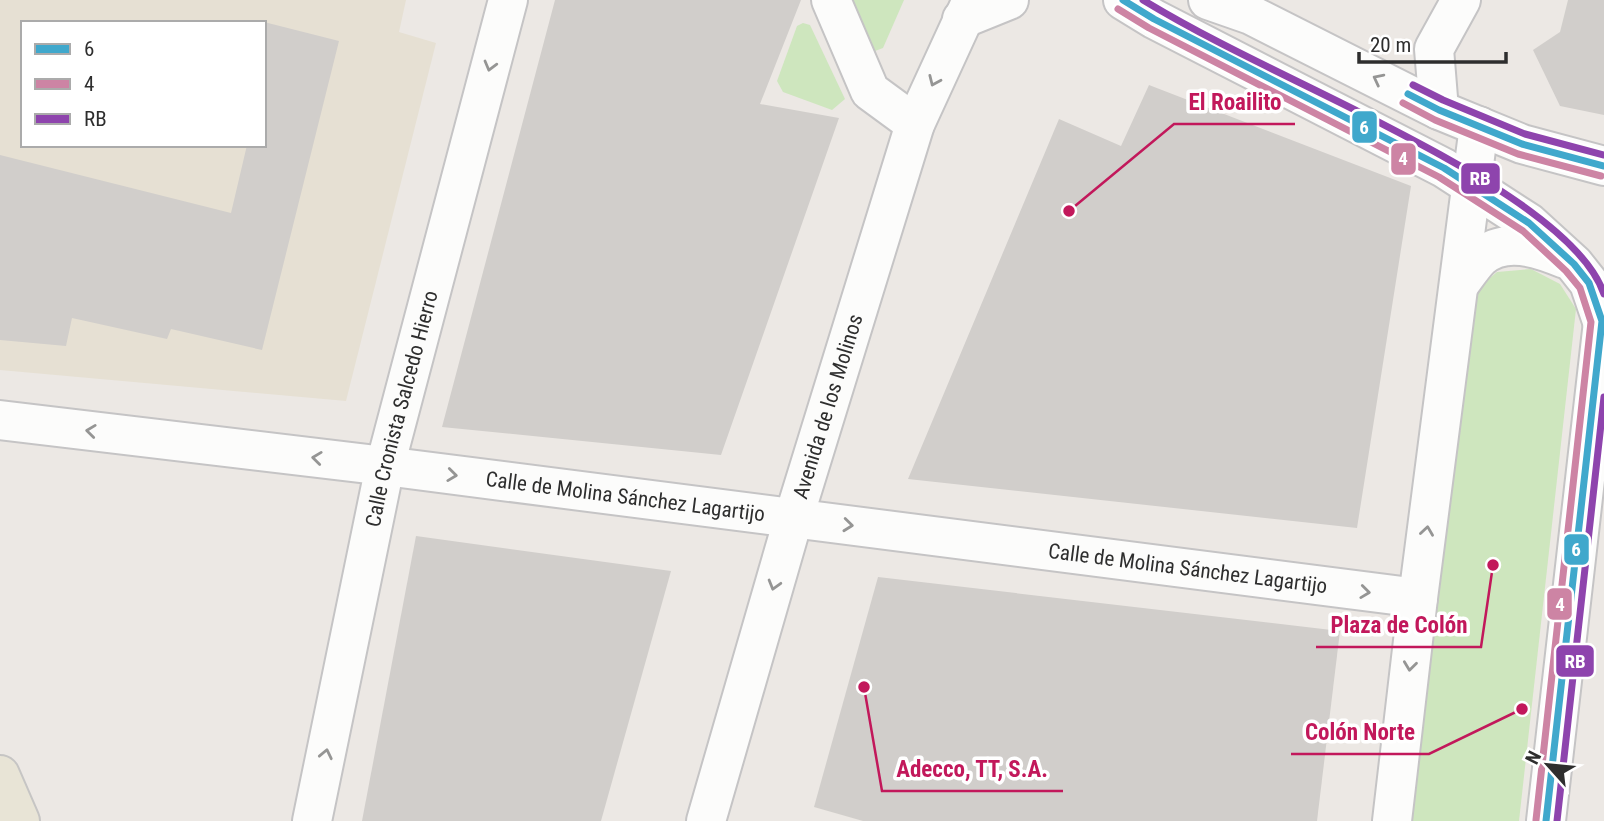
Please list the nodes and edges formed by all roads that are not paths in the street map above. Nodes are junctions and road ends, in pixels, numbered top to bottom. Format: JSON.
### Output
{"nodes":[{"id":1,"x":508,"y":0,"type":"edge"},
{"id":2,"x":831,"y":0,"type":"edge"},
{"id":3,"x":1009,"y":0,"type":"edge"},
{"id":4,"x":1123,"y":0,"type":"edge"},
{"id":5,"x":1208,"y":0,"type":"edge"},
{"id":6,"x":1461,"y":0,"type":"edge"},
{"id":7,"x":1247,"y":7,"type":"edge"},
{"id":8,"x":967,"y":10,"type":"edge"},
{"id":9,"x":1439,"y":110,"type":"junction"},
{"id":10,"x":915,"y":124,"type":"junction"},
{"id":11,"x":1479,"y":127,"type":"junction"},
{"id":12,"x":1604,"y":166,"type":"edge"},
{"id":13,"x":1472,"y":186,"type":"junction"},
{"id":14,"x":1574,"y":264,"type":"junction"},
{"id":15,"x":1459,"y":285,"type":"junction"},
{"id":16,"x":1603,"y":317,"type":"edge"},
{"id":17,"x":0,"y":420,"type":"edge"},
{"id":18,"x":385,"y":467,"type":"junction"},
{"id":19,"x":793,"y":520,"type":"junction"},
{"id":20,"x":1418,"y":598,"type":"junction"},
{"id":21,"x":0,"y":775,"type":"edge"},
{"id":22,"x":20,"y":821,"type":"edge"},
{"id":23,"x":312,"y":821,"type":"edge"},
{"id":24,"x":706,"y":821,"type":"edge"},
{"id":25,"x":1392,"y":821,"type":"edge"},
{"id":26,"x":1546,"y":821,"type":"edge"}],
"edges":[{"from":1,"to":18,"type":"street","name":"Calle Cronista Salcedo Hierro","one_way":true},
{"from":2,"to":10,"type":"street"},
{"from":3,"to":8,"type":"street"},
{"from":4,"to":13,"type":"street"},
{"from":5,"to":7,"type":"street"},
{"from":6,"to":9,"type":"street"},
{"from":9,"to":7,"type":"street","one_way":true},
{"from":8,"to":10,"type":"street","name":"Avenida de los Molinos","one_way":true},
{"from":9,"to":11,"type":"street"},
{"from":10,"to":19,"type":"street","name":"Avenida de los Molinos"},
{"from":11,"to":12,"type":"street"},
{"from":11,"to":13,"type":"street"},
{"from":13,"to":14,"type":"street"},
{"from":13,"to":15,"type":"street"},
{"from":14,"to":15,"type":"street"},
{"from":14,"to":16,"type":"street"},
{"from":20,"to":15,"type":"street","one_way":true},
{"from":16,"to":26,"type":"street"},
{"from":18,"to":17,"type":"street","name":"Calle de Molina Sánchez Lagartijo","one_way":true},
{"from":18,"to":19,"type":"street","name":"Calle de Molina Sánchez Lagartijo","one_way":true},
{"from":23,"to":18,"type":"street","name":"Calle Cronista Salcedo Hierro","one_way":true},
{"from":19,"to":20,"type":"street","name":"Calle de Molina Sánchez Lagartijo","one_way":true},
{"from":19,"to":24,"type":"street","name":"Avenida de los Molinos","one_way":true},
{"from":20,"to":25,"type":"street","one_way":true},
{"from":21,"to":22,"type":"main road"}]}
